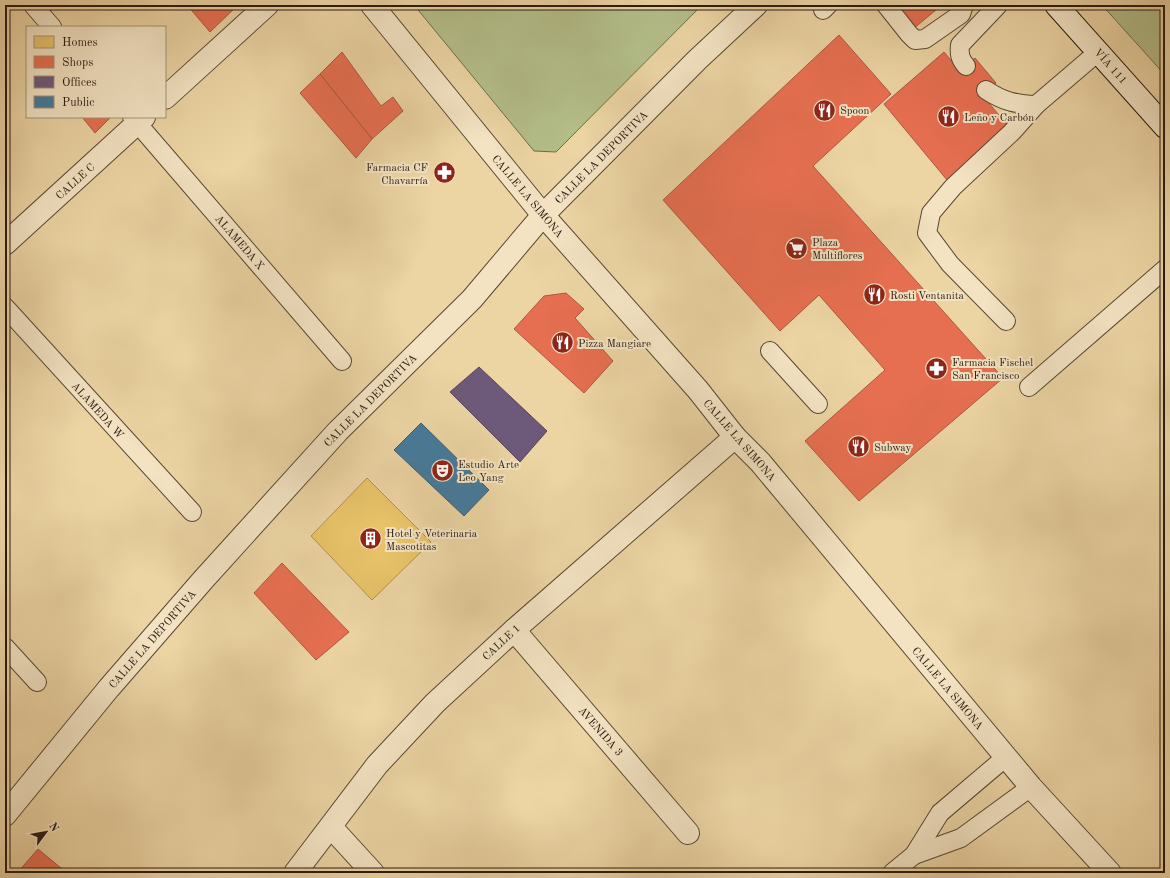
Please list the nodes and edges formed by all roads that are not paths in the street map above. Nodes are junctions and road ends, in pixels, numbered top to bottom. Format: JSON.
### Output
{"nodes":[{"id":1,"x":33,"y":5,"type":"edge"},
{"id":2,"x":267,"y":5,"type":"edge"},
{"id":3,"x":372,"y":5,"type":"edge"},
{"id":4,"x":756,"y":5,"type":"edge"},
{"id":5,"x":886,"y":5,"type":"edge"},
{"id":6,"x":964,"y":5,"type":"edge"},
{"id":7,"x":998,"y":5,"type":"edge"},
{"id":8,"x":1056,"y":5,"type":"edge"},
{"id":9,"x":51,"y":26,"type":"edge"},
{"id":10,"x":1098,"y":52,"type":"junction"},
{"id":11,"x":966,"y":66,"type":"dead end"},
{"id":12,"x":986,"y":90,"type":"dead end"},
{"id":13,"x":166,"y":97,"type":"edge"},
{"id":14,"x":1036,"y":105,"type":"junction"},
{"id":15,"x":138,"y":119,"type":"edge"},
{"id":16,"x":1165,"y":127,"type":"edge"},
{"id":17,"x":543,"y":215,"type":"junction"},
{"id":18,"x":5,"y":244,"type":"edge"},
{"id":19,"x":1165,"y":269,"type":"edge"},
{"id":20,"x":5,"y":307,"type":"edge"},
{"id":21,"x":1006,"y":321,"type":"dead end"},
{"id":22,"x":770,"y":351,"type":"dead end"},
{"id":23,"x":342,"y":361,"type":"dead end"},
{"id":24,"x":1029,"y":387,"type":"dead end"},
{"id":25,"x":818,"y":404,"type":"dead end"},
{"id":26,"x":735,"y":437,"type":"junction"},
{"id":27,"x":192,"y":512,"type":"dead end"},
{"id":28,"x":514,"y":630,"type":"junction"},
{"id":29,"x":5,"y":647,"type":"edge"},
{"id":30,"x":37,"y":682,"type":"dead end"},
{"id":31,"x":1006,"y":757,"type":"junction"},
{"id":32,"x":1031,"y":786,"type":"junction"},
{"id":33,"x":5,"y":815,"type":"edge"},
{"id":34,"x":330,"y":827,"type":"junction"},
{"id":35,"x":688,"y":833,"type":"dead end"},
{"id":36,"x":914,"y":855,"type":"junction"},
{"id":37,"x":295,"y":873,"type":"edge"},
{"id":38,"x":373,"y":873,"type":"edge"},
{"id":39,"x":892,"y":873,"type":"edge"},
{"id":40,"x":1110,"y":873,"type":"edge"}],
"edges":[{"from":1,"to":9,"type":"lane"},
{"from":2,"to":13,"type":"street"},
{"from":3,"to":17,"type":"street","name":"CALLE LA SIMONA"},
{"from":4,"to":17,"type":"street","name":"CALLE LA DEPORTIVA"},
{"from":5,"to":6,"type":"lane"},
{"from":7,"to":11,"type":"lane"},
{"from":8,"to":10,"type":"street","name":"VÍA 111"},
{"from":10,"to":14,"type":"lane"},
{"from":10,"to":16,"type":"street","name":"VÍA 111"},
{"from":12,"to":14,"type":"lane"},
{"from":14,"to":21,"type":"lane"},
{"from":15,"to":18,"type":"street","name":"CALLE C"},
{"from":15,"to":23,"type":"lane","name":"ALAMEDA X"},
{"from":17,"to":26,"type":"street","name":"CALLE LA SIMONA"},
{"from":17,"to":33,"type":"street","name":"CALLE LA DEPORTIVA"},
{"from":19,"to":24,"type":"lane"},
{"from":20,"to":27,"type":"lane","name":"ALAMEDA W"},
{"from":22,"to":25,"type":"lane"},
{"from":26,"to":28,"type":"street","name":"CALLE 1"},
{"from":26,"to":31,"type":"street","name":"CALLE LA SIMONA"},
{"from":28,"to":34,"type":"street","name":"CALLE 1"},
{"from":28,"to":35,"type":"street","name":"AVENIDA 3"},
{"from":29,"to":30,"type":"lane"},
{"from":31,"to":32,"type":"street","name":"CALLE LA SIMONA"},
{"from":31,"to":36,"type":"lane"},
{"from":32,"to":36,"type":"lane"},
{"from":32,"to":40,"type":"street","name":"CALLE LA SIMONA"},
{"from":34,"to":37,"type":"street","name":"CALLE 1"},
{"from":34,"to":38,"type":"street"},
{"from":36,"to":39,"type":"lane"}]}
